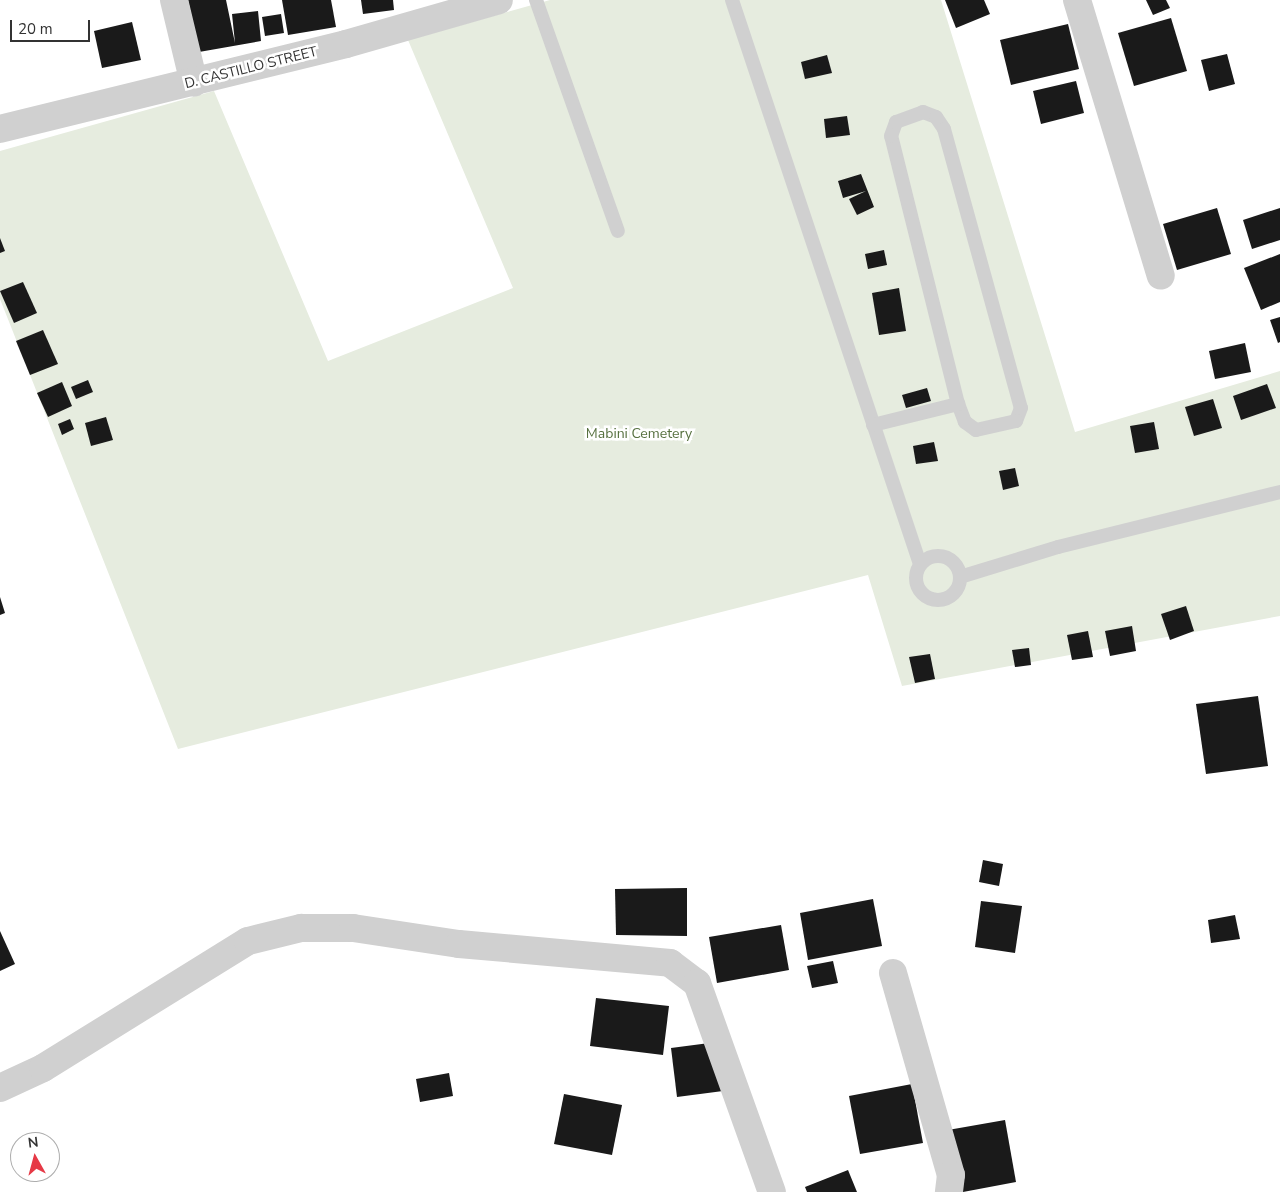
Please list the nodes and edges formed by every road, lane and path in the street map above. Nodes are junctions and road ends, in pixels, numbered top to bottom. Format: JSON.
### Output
{"nodes":[{"id":1,"x":174,"y":0,"type":"edge"},
{"id":2,"x":500,"y":0,"type":"edge"},
{"id":3,"x":536,"y":0,"type":"edge"},
{"id":4,"x":732,"y":0,"type":"edge"},
{"id":5,"x":1077,"y":0,"type":"edge"},
{"id":6,"x":194,"y":83,"type":"junction"},
{"id":7,"x":0,"y":129,"type":"edge"},
{"id":8,"x":618,"y":231,"type":"dead end"},
{"id":9,"x":1161,"y":276,"type":"dead end"},
{"id":10,"x":958,"y":404,"type":"junction"},
{"id":11,"x":873,"y":425,"type":"junction"},
{"id":12,"x":1280,"y":492,"type":"edge"},
{"id":13,"x":920,"y":564,"type":"junction"},
{"id":14,"x":960,"y":577,"type":"junction"},
{"id":15,"x":893,"y":974,"type":"dead end"},
{"id":16,"x":0,"y":1088,"type":"edge"},
{"id":17,"x":772,"y":1192,"type":"edge"},
{"id":18,"x":949,"y":1192,"type":"edge"}],
"edges":[{"from":1,"to":6,"type":"street"},
{"from":2,"to":6,"type":"street","name":"D. CASTILLO STREET"},
{"from":3,"to":8,"type":"lane"},
{"from":4,"to":11,"type":"lane"},
{"from":5,"to":9,"type":"street"},
{"from":6,"to":7,"type":"street","name":"D. CASTILLO STREET"},
{"from":10,"to":10,"type":"lane"},
{"from":10,"to":11,"type":"lane"},
{"from":11,"to":13,"type":"lane"},
{"from":12,"to":14,"type":"lane"},
{"from":13,"to":14,"type":"lane"},
{"from":13,"to":14,"type":"lane"},
{"from":15,"to":18,"type":"street"},
{"from":16,"to":17,"type":"street"}]}
